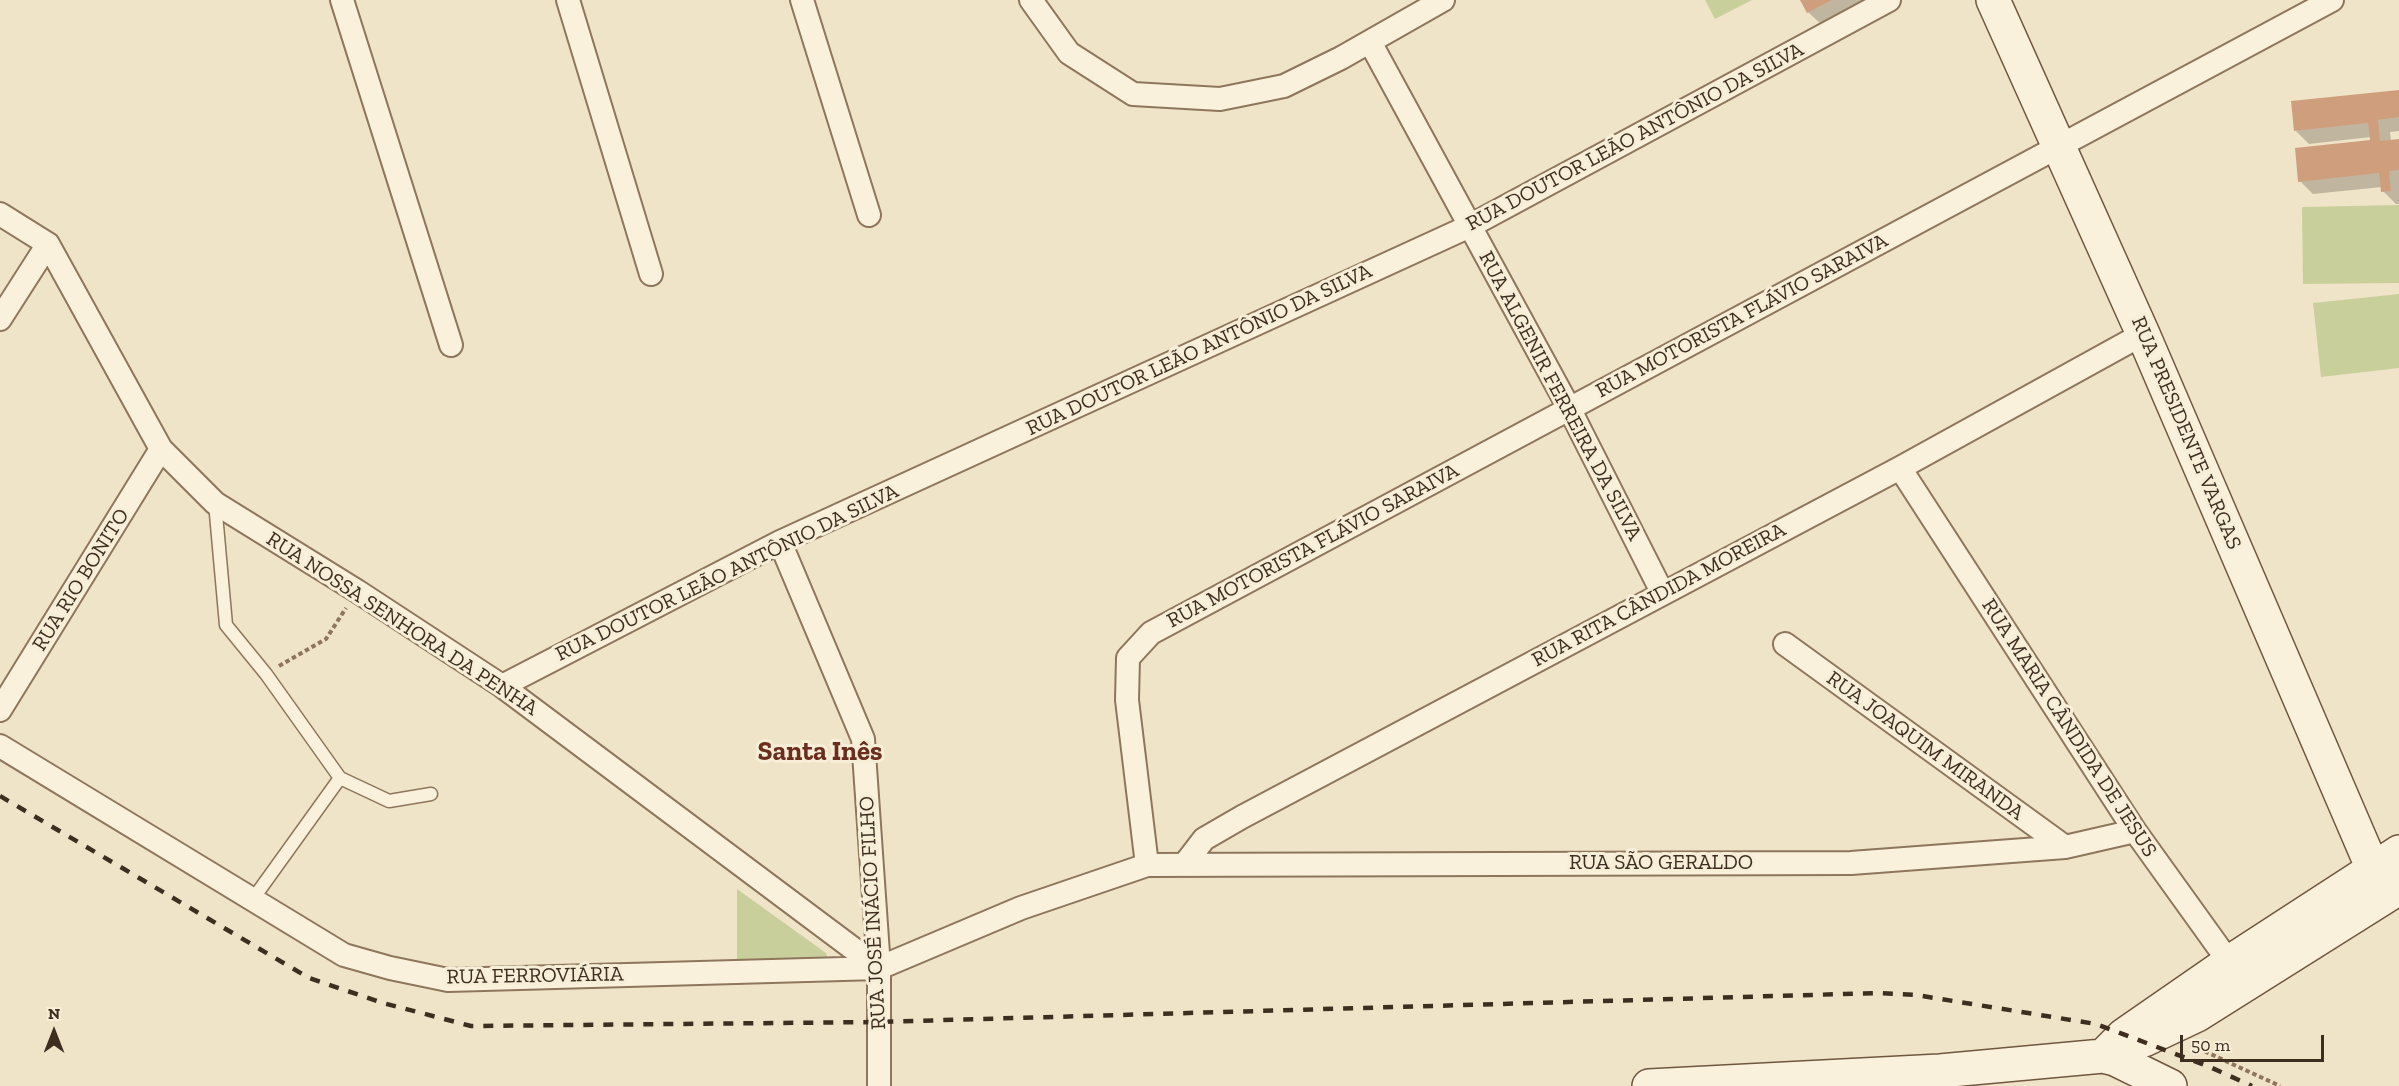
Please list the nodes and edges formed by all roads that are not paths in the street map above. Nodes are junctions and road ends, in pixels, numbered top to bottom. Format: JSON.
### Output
{"nodes":[{"id":1,"x":342,"y":0,"type":"edge"},
{"id":2,"x":568,"y":0,"type":"edge"},
{"id":3,"x":802,"y":0,"type":"edge"},
{"id":4,"x":1031,"y":0,"type":"edge"},
{"id":5,"x":1443,"y":0,"type":"edge"},
{"id":6,"x":1889,"y":0,"type":"edge"},
{"id":7,"x":1992,"y":0,"type":"edge"},
{"id":8,"x":2332,"y":0,"type":"edge"},
{"id":9,"x":1370,"y":42,"type":"junction"},
{"id":10,"x":2058,"y":148,"type":"junction"},
{"id":11,"x":0,"y":214,"type":"edge"},
{"id":12,"x":869,"y":215,"type":"dead end"},
{"id":13,"x":1470,"y":226,"type":"junction"},
{"id":14,"x":48,"y":244,"type":"junction"},
{"id":15,"x":651,"y":274,"type":"dead end"},
{"id":16,"x":0,"y":319,"type":"edge"},
{"id":17,"x":2143,"y":334,"type":"junction"},
{"id":18,"x":451,"y":345,"type":"dead end"},
{"id":19,"x":1569,"y":408,"type":"junction"},
{"id":20,"x":161,"y":449,"type":"junction"},
{"id":21,"x":1899,"y":468,"type":"junction"},
{"id":22,"x":215,"y":503,"type":"junction"},
{"id":23,"x":780,"y":542,"type":"junction"},
{"id":24,"x":1662,"y":592,"type":"junction"},
{"id":25,"x":1785,"y":644,"type":"dead end"},
{"id":26,"x":502,"y":687,"type":"junction"},
{"id":27,"x":0,"y":710,"type":"edge"},
{"id":28,"x":0,"y":746,"type":"edge"},
{"id":29,"x":340,"y":778,"type":"junction"},
{"id":30,"x":431,"y":794,"type":"dead end"},
{"id":31,"x":2135,"y":831,"type":"junction"},
{"id":32,"x":2065,"y":847,"type":"junction"},
{"id":33,"x":1147,"y":865,"type":"junction"},
{"id":34,"x":1184,"y":866,"type":"junction"},
{"id":35,"x":2390,"y":870,"type":"edge"},
{"id":36,"x":253,"y":900,"type":"junction"},
{"id":37,"x":879,"y":969,"type":"junction"},
{"id":38,"x":2237,"y":973,"type":"junction"},
{"id":39,"x":2109,"y":1057,"type":"junction"},
{"id":40,"x":1941,"y":1079,"type":"edge"},
{"id":41,"x":879,"y":1086,"type":"edge"},
{"id":42,"x":1649,"y":1086,"type":"edge"},
{"id":43,"x":2170,"y":1086,"type":"edge"}],
"edges":[{"from":1,"to":18,"type":"street"},
{"from":2,"to":15,"type":"street"},
{"from":3,"to":12,"type":"street"},
{"from":4,"to":9,"type":"street"},
{"from":5,"to":9,"type":"street"},
{"from":6,"to":13,"type":"street","name":"RUA DOUTOR LEÃO ANTÔNIO DA SILVA"},
{"from":7,"to":10,"type":"street","name":"RUA PRESIDENTE VARGAS"},
{"from":8,"to":10,"type":"street","name":"RUA MOTORISTA FLÁVIO SARAIVA"},
{"from":9,"to":13,"type":"street","name":"RUA ALGENIR FERREIRA DA SILVA"},
{"from":10,"to":17,"type":"street","name":"RUA PRESIDENTE VARGAS"},
{"from":10,"to":19,"type":"street","name":"RUA MOTORISTA FLÁVIO SARAIVA"},
{"from":11,"to":14,"type":"street","name":"RUA NOSSA SENHORA DA PENHA"},
{"from":13,"to":19,"type":"street","name":"RUA ALGENIR FERREIRA DA SILVA"},
{"from":13,"to":23,"type":"street","name":"RUA DOUTOR LEÃO ANTÔNIO DA SILVA"},
{"from":14,"to":16,"type":"street"},
{"from":14,"to":20,"type":"street","name":"RUA NOSSA SENHORA DA PENHA"},
{"from":17,"to":21,"type":"street","name":"RUA RITA CÂNDIDA MOREIRA"},
{"from":17,"to":35,"type":"street","name":"RUA PRESIDENTE VARGAS"},
{"from":19,"to":24,"type":"street","name":"RUA ALGENIR FERREIRA DA SILVA"},
{"from":19,"to":33,"type":"street","name":"RUA MOTORISTA FLÁVIO SARAIVA"},
{"from":20,"to":22,"type":"street","name":"RUA NOSSA SENHORA DA PENHA"},
{"from":20,"to":27,"type":"street","name":"RUA RIO BONITO"},
{"from":21,"to":24,"type":"street","name":"RUA RITA CÂNDIDA MOREIRA"},
{"from":21,"to":31,"type":"street","name":"RUA MARIA CÂNDIDA DE JESUS"},
{"from":22,"to":26,"type":"street","name":"RUA NOSSA SENHORA DA PENHA"},
{"from":22,"to":29,"type":"lane"},
{"from":23,"to":26,"type":"street","name":"RUA DOUTOR LEÃO ANTÔNIO DA SILVA"},
{"from":23,"to":37,"type":"street","name":"RUA JOSÉ INÁCIO FILHO"},
{"from":24,"to":34,"type":"street","name":"RUA RITA CÂNDIDA MOREIRA"},
{"from":25,"to":32,"type":"street","name":"RUA JOAQUIM MIRANDA"},
{"from":26,"to":37,"type":"street","name":"RUA NOSSA SENHORA DA PENHA"},
{"from":28,"to":36,"type":"street","name":"RUA FERROVIÁRIA"},
{"from":29,"to":30,"type":"lane"},
{"from":29,"to":36,"type":"lane"},
{"from":31,"to":32,"type":"street","name":"RUA SÃO GERALDO"},
{"from":31,"to":38,"type":"street","name":"RUA MARIA CÂNDIDA DE JESUS"},
{"from":32,"to":34,"type":"street","name":"RUA SÃO GERALDO"},
{"from":33,"to":34,"type":"street","name":"RUA SÃO GERALDO"},
{"from":33,"to":37,"type":"street"},
{"from":35,"to":38,"type":"street"},
{"from":36,"to":37,"type":"street","name":"RUA FERROVIÁRIA"},
{"from":37,"to":41,"type":"street","name":"RUA JOSÉ INÁCIO FILHO"},
{"from":38,"to":39,"type":"street"},
{"from":38,"to":39,"type":"street"},
{"from":39,"to":40,"type":"street"},
{"from":39,"to":43,"type":"street"},
{"from":40,"to":42,"type":"street"}]}
